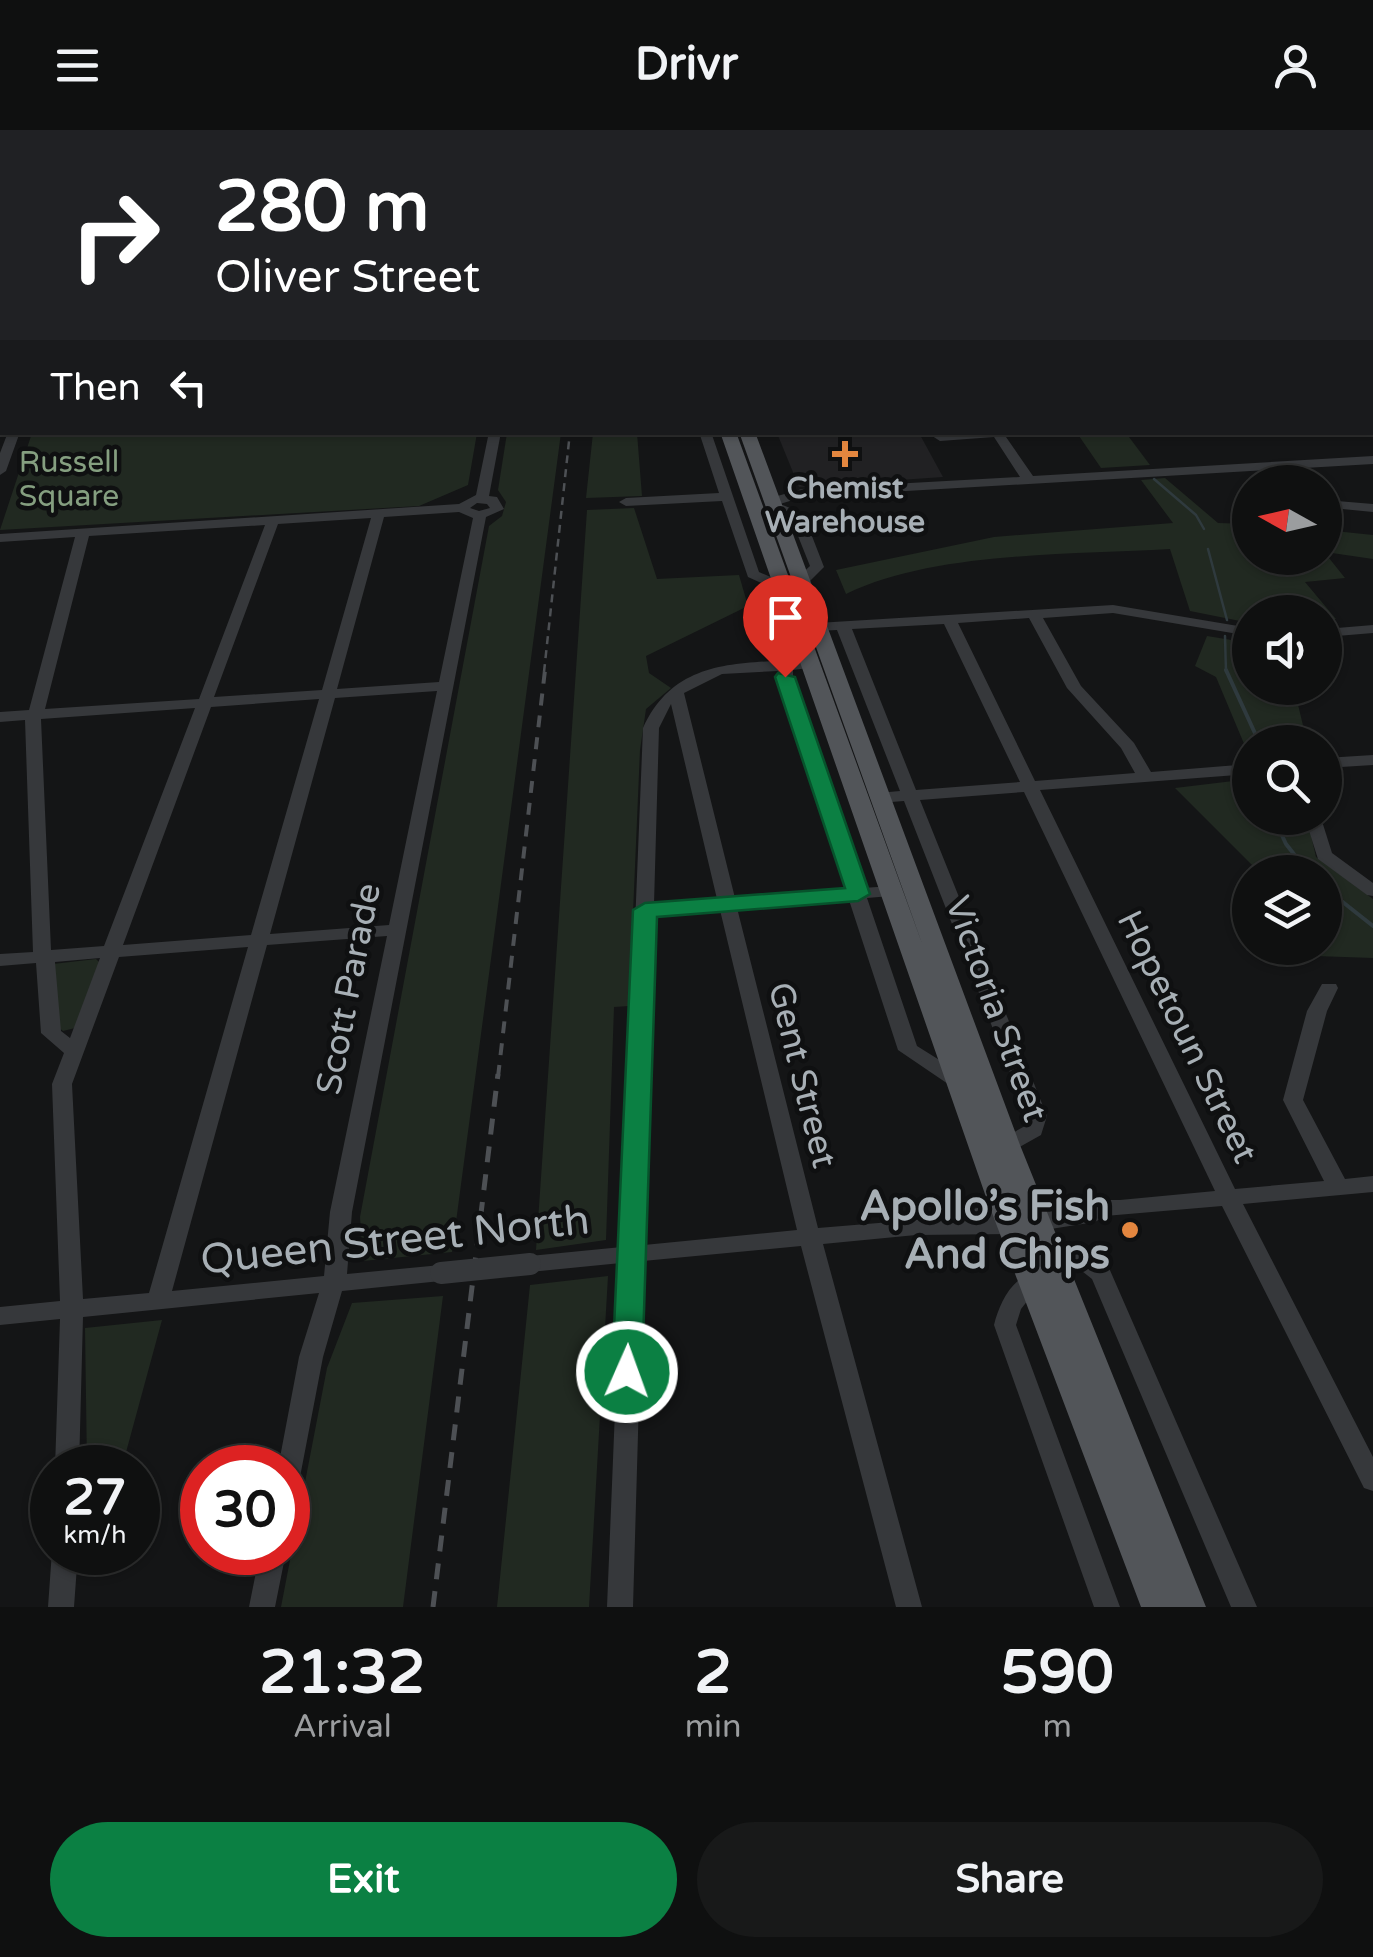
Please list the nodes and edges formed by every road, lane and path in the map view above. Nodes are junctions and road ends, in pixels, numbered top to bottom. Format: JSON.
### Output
{"nodes":[{"id":1,"x":13,"y":435,"type":"edge"},
{"id":2,"x":494,"y":435,"type":"edge"},
{"id":3,"x":706,"y":435,"type":"edge"},
{"id":4,"x":730,"y":435,"type":"edge"},
{"id":5,"x":748,"y":435,"type":"edge"},
{"id":6,"x":937,"y":435,"type":"edge"},
{"id":7,"x":979,"y":435,"type":"edge"},
{"id":8,"x":999,"y":435,"type":"edge"},
{"id":9,"x":1373,"y":460,"type":"edge"},
{"id":10,"x":0,"y":471,"type":"edge"},
{"id":11,"x":1030,"y":480,"type":"junction"},
{"id":12,"x":726,"y":496,"type":"junction"},
{"id":13,"x":766,"y":500,"type":"junction"},
{"id":14,"x":626,"y":502,"type":"dead end"},
{"id":15,"x":1342,"y":505,"type":"edge"},
{"id":16,"x":474,"y":507,"type":"junction"},
{"id":17,"x":1373,"y":508,"type":"edge"},
{"id":18,"x":378,"y":516,"type":"junction"},
{"id":19,"x":272,"y":523,"type":"junction"},
{"id":20,"x":83,"y":533,"type":"junction"},
{"id":21,"x":0,"y":538,"type":"edge"},
{"id":22,"x":792,"y":584,"type":"junction"},
{"id":23,"x":1034,"y":614,"type":"junction"},
{"id":24,"x":949,"y":619,"type":"junction"},
{"id":25,"x":805,"y":622,"type":"junction"},
{"id":26,"x":844,"y":626,"type":"junction"},
{"id":27,"x":1232,"y":629,"type":"edge"},
{"id":28,"x":1373,"y":629,"type":"edge"},
{"id":29,"x":1342,"y":632,"type":"edge"},
{"id":30,"x":810,"y":664,"type":"junction"},
{"id":31,"x":786,"y":665,"type":"junction"},
{"id":32,"x":445,"y":686,"type":"junction"},
{"id":33,"x":676,"y":691,"type":"junction"},
{"id":34,"x":328,"y":695,"type":"junction"},
{"id":35,"x":205,"y":703,"type":"junction"},
{"id":36,"x":34,"y":714,"type":"junction"},
{"id":37,"x":0,"y":717,"type":"edge"},
{"id":38,"x":1373,"y":760,"type":"edge"},
{"id":39,"x":1342,"y":763,"type":"edge"},
{"id":40,"x":1232,"y":771,"type":"edge"},
{"id":41,"x":1146,"y":778,"type":"junction"},
{"id":42,"x":1031,"y":787,"type":"junction"},
{"id":43,"x":912,"y":796,"type":"junction"},
{"id":44,"x":878,"y":798,"type":"junction"},
{"id":45,"x":1319,"y":835,"type":"edge"},
{"id":46,"x":891,"y":891,"type":"junction"},
{"id":47,"x":1373,"y":891,"type":"edge"},
{"id":48,"x":858,"y":894,"type":"junction"},
{"id":49,"x":727,"y":904,"type":"junction"},
{"id":50,"x":645,"y":910,"type":"junction"},
{"id":51,"x":397,"y":930,"type":"junction"},
{"id":52,"x":256,"y":942,"type":"junction"},
{"id":53,"x":112,"y":952,"type":"junction"},
{"id":54,"x":43,"y":957,"type":"junction"},
{"id":55,"x":0,"y":960,"type":"edge"},
{"id":56,"x":1329,"y":988,"type":"dead end"},
{"id":57,"x":74,"y":1050,"type":"junction"},
{"id":58,"x":958,"y":1081,"type":"junction"},
{"id":59,"x":1007,"y":1145,"type":"junction"},
{"id":60,"x":1372,"y":1186,"type":"edge"},
{"id":61,"x":1338,"y":1187,"type":"junction"},
{"id":62,"x":1229,"y":1198,"type":"junction"},
{"id":63,"x":1027,"y":1223,"type":"junction"},
{"id":64,"x":809,"y":1237,"type":"junction"},
{"id":65,"x":631,"y":1254,"type":"junction"},
{"id":66,"x":1032,"y":1281,"type":"junction"},
{"id":67,"x":334,"y":1284,"type":"junction"},
{"id":68,"x":158,"y":1302,"type":"junction"},
{"id":69,"x":72,"y":1310,"type":"junction"},
{"id":70,"x":0,"y":1316,"type":"edge"},
{"id":71,"x":69,"y":1445,"type":"edge"},
{"id":72,"x":294,"y":1445,"type":"edge"},
{"id":73,"x":1373,"y":1481,"type":"edge"},
{"id":74,"x":63,"y":1575,"type":"edge"},
{"id":75,"x":268,"y":1575,"type":"edge"},
{"id":76,"x":60,"y":1607,"type":"edge"},
{"id":77,"x":262,"y":1607,"type":"edge"},
{"id":78,"x":620,"y":1607,"type":"edge"},
{"id":79,"x":909,"y":1607,"type":"edge"},
{"id":80,"x":1107,"y":1607,"type":"edge"},
{"id":81,"x":1158,"y":1607,"type":"edge"},
{"id":82,"x":1189,"y":1607,"type":"edge"},
{"id":83,"x":1244,"y":1607,"type":"edge"}],
"edges":[{"from":1,"to":10,"type":"street"},
{"from":2,"to":16,"type":"street","name":"Scott Parade"},
{"from":3,"to":12,"type":"street"},
{"from":4,"to":13,"type":"main road","name":"Victoria Street"},
{"from":5,"to":13,"type":"main road","name":"Victoria Street"},
{"from":6,"to":7,"type":"street"},
{"from":8,"to":11,"type":"street"},
{"from":9,"to":11,"type":"street"},
{"from":11,"to":13,"type":"street"},
{"from":12,"to":14,"type":"street"},
{"from":12,"to":22,"type":"street"},
{"from":13,"to":22,"type":"main road","name":"Victoria Street"},
{"from":13,"to":22,"type":"street"},
{"from":15,"to":17,"type":"street"},
{"from":16,"to":18,"type":"street"},
{"from":16,"to":32,"type":"street","name":"Scott Parade"},
{"from":18,"to":19,"type":"street"},
{"from":18,"to":34,"type":"street"},
{"from":19,"to":20,"type":"street"},
{"from":19,"to":35,"type":"street"},
{"from":20,"to":21,"type":"street"},
{"from":20,"to":36,"type":"street"},
{"from":22,"to":25,"type":"main road","name":"Victoria Street"},
{"from":23,"to":24,"type":"street"},
{"from":23,"to":27,"type":"street"},
{"from":23,"to":41,"type":"street"},
{"from":24,"to":26,"type":"street"},
{"from":24,"to":42,"type":"street","name":"Hopetoun Street"},
{"from":25,"to":26,"type":"street"},
{"from":25,"to":30,"type":"main road","name":"Victoria Street"},
{"from":25,"to":44,"type":"main road","name":"Victoria Street"},
{"from":26,"to":43,"type":"street"},
{"from":28,"to":29,"type":"street"},
{"from":30,"to":31,"type":"street"},
{"from":30,"to":46,"type":"main road","name":"Victoria Street"},
{"from":31,"to":33,"type":"street"},
{"from":31,"to":48,"type":"street"},
{"from":32,"to":34,"type":"street"},
{"from":32,"to":51,"type":"street","name":"Scott Parade"},
{"from":33,"to":49,"type":"street","name":"Gent Street"},
{"from":33,"to":50,"type":"street"},
{"from":34,"to":35,"type":"street"},
{"from":34,"to":52,"type":"street"},
{"from":35,"to":36,"type":"street"},
{"from":35,"to":53,"type":"street"},
{"from":36,"to":37,"type":"street"},
{"from":36,"to":54,"type":"street"},
{"from":38,"to":39,"type":"street"},
{"from":40,"to":41,"type":"street"},
{"from":41,"to":42,"type":"street"},
{"from":42,"to":43,"type":"street"},
{"from":42,"to":62,"type":"street","name":"Hopetoun Street"},
{"from":43,"to":44,"type":"street"},
{"from":43,"to":59,"type":"street"},
{"from":44,"to":59,"type":"main road","name":"Victoria Street"},
{"from":45,"to":47,"type":"street"},
{"from":46,"to":48,"type":"street"},
{"from":46,"to":58,"type":"main road","name":"Victoria Street"},
{"from":48,"to":49,"type":"street"},
{"from":48,"to":58,"type":"street"},
{"from":49,"to":50,"type":"street"},
{"from":49,"to":64,"type":"street","name":"Gent Street"},
{"from":50,"to":65,"type":"street"},
{"from":51,"to":52,"type":"street"},
{"from":51,"to":67,"type":"street","name":"Scott Parade"},
{"from":52,"to":53,"type":"street"},
{"from":52,"to":68,"type":"street"},
{"from":53,"to":54,"type":"street"},
{"from":53,"to":57,"type":"street"},
{"from":54,"to":55,"type":"street"},
{"from":54,"to":57,"type":"street"},
{"from":56,"to":61,"type":"street"},
{"from":57,"to":69,"type":"street"},
{"from":58,"to":63,"type":"main road","name":"Victoria Street"},
{"from":59,"to":63,"type":"main road","name":"Victoria Street"},
{"from":60,"to":61,"type":"street"},
{"from":61,"to":62,"type":"street"},
{"from":62,"to":63,"type":"street"},
{"from":62,"to":73,"type":"street","name":"Hopetoun Street"},
{"from":63,"to":64,"type":"street","name":"Queen Street North"},
{"from":63,"to":66,"type":"main road","name":"Victoria Street"},
{"from":63,"to":82,"type":"main road","name":"Victoria Street"},
{"from":63,"to":83,"type":"street"},
{"from":64,"to":65,"type":"street","name":"Queen Street North"},
{"from":64,"to":79,"type":"street","name":"Gent Street"},
{"from":65,"to":67,"type":"street","name":"Queen Street North","bridge":true},
{"from":65,"to":78,"type":"street"},
{"from":66,"to":80,"type":"street"},
{"from":66,"to":81,"type":"main road","name":"Victoria Street"},
{"from":67,"to":68,"type":"street","name":"Queen Street North"},
{"from":67,"to":72,"type":"street","name":"Scott Parade"},
{"from":68,"to":69,"type":"street","name":"Queen Street North"},
{"from":69,"to":70,"type":"street","name":"Queen Street North"},
{"from":69,"to":71,"type":"street"},
{"from":74,"to":76,"type":"street"},
{"from":75,"to":77,"type":"street"}]}
